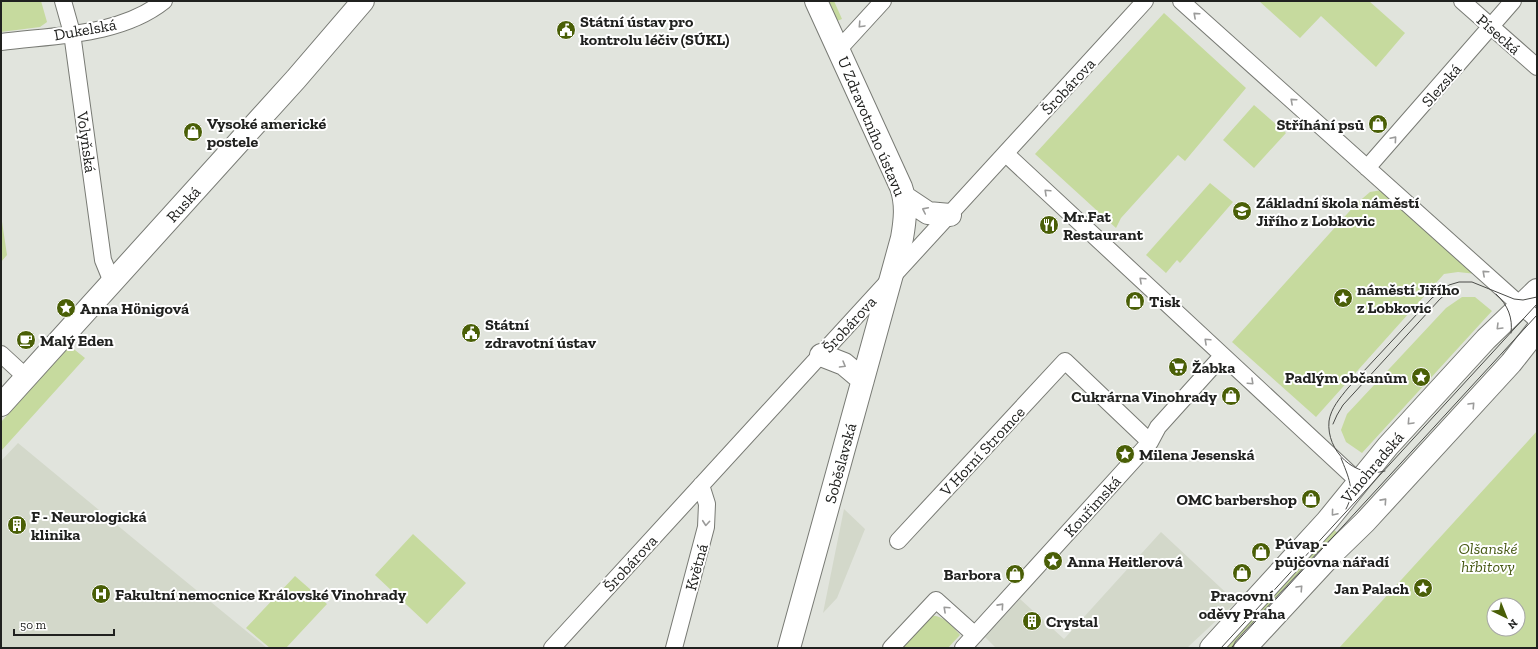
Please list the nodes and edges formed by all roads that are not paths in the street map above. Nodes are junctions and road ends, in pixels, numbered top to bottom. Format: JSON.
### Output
{"nodes":[{"id":1,"x":63,"y":1,"type":"edge"},
{"id":2,"x":164,"y":1,"type":"edge"},
{"id":3,"x":364,"y":1,"type":"edge"},
{"id":4,"x":816,"y":1,"type":"edge"},
{"id":5,"x":883,"y":1,"type":"edge"},
{"id":6,"x":1145,"y":1,"type":"edge"},
{"id":7,"x":1181,"y":1,"type":"edge"},
{"id":8,"x":1462,"y":1,"type":"edge"},
{"id":9,"x":1512,"y":1,"type":"edge"},
{"id":10,"x":1491,"y":26,"type":"junction"},
{"id":11,"x":72,"y":33,"type":"junction"},
{"id":12,"x":1,"y":42,"type":"edge"},
{"id":13,"x":839,"y":49,"type":"junction"},
{"id":14,"x":1537,"y":66,"type":"edge"},
{"id":15,"x":1006,"y":154,"type":"junction"},
{"id":16,"x":1367,"y":168,"type":"junction"},
{"id":17,"x":904,"y":197,"type":"junction"},
{"id":18,"x":950,"y":215,"type":"junction"},
{"id":19,"x":891,"y":279,"type":"junction"},
{"id":20,"x":112,"y":282,"type":"junction"},
{"id":21,"x":1537,"y":290,"type":"edge"},
{"id":22,"x":1518,"y":302,"type":"junction"},
{"id":23,"x":1537,"y":320,"type":"edge"},
{"id":24,"x":1537,"y":330,"type":"edge"},
{"id":25,"x":1,"y":354,"type":"edge"},
{"id":26,"x":821,"y":355,"type":"junction"},
{"id":27,"x":1222,"y":356,"type":"junction"},
{"id":28,"x":26,"y":377,"type":"junction"},
{"id":29,"x":863,"y":380,"type":"junction"},
{"id":30,"x":1,"y":405,"type":"edge"},
{"id":31,"x":1150,"y":442,"type":"junction"},
{"id":32,"x":1359,"y":482,"type":"junction"},
{"id":33,"x":701,"y":485,"type":"junction"},
{"id":34,"x":898,"y":541,"type":"dead end"},
{"id":35,"x":975,"y":635,"type":"junction"},
{"id":36,"x":552,"y":648,"type":"edge"},
{"id":37,"x":674,"y":648,"type":"edge"},
{"id":38,"x":789,"y":648,"type":"edge"},
{"id":39,"x":891,"y":648,"type":"edge"},
{"id":40,"x":964,"y":648,"type":"edge"},
{"id":41,"x":1211,"y":648,"type":"edge"},
{"id":42,"x":1245,"y":648,"type":"edge"}],
"edges":[{"from":1,"to":11,"type":"street","name":"Volyňská"},
{"from":2,"to":11,"type":"street","name":"Dukelská"},
{"from":3,"to":20,"type":"main road","name":"Ruská"},
{"from":4,"to":13,"type":"main road","name":"U Zdravotního ústavu"},
{"from":5,"to":13,"type":"street","one_way":true},
{"from":6,"to":15,"type":"street","name":"Šrobárova"},
{"from":16,"to":7,"type":"street","one_way":true},
{"from":8,"to":10,"type":"street","name":"Písecká"},
{"from":9,"to":10,"type":"street","name":"Slezská"},
{"from":10,"to":14,"type":"street","name":"Písecká"},
{"from":16,"to":10,"type":"street","name":"Slezská","one_way":true},
{"from":11,"to":12,"type":"street","name":"Dukelská"},
{"from":11,"to":20,"type":"street","name":"Volyňská"},
{"from":13,"to":17,"type":"main road","name":"U Zdravotního ústavu"},
{"from":15,"to":18,"type":"street","name":"Šrobárova"},
{"from":27,"to":15,"type":"street","one_way":true},
{"from":22,"to":16,"type":"street","one_way":true},
{"from":18,"to":17,"type":"main road","one_way":true},
{"from":17,"to":19,"type":"main road","name":"U Zdravotního ústavu"},
{"from":18,"to":19,"type":"street","name":"Šrobárova"},
{"from":19,"to":26,"type":"street","name":"Šrobárova"},
{"from":19,"to":29,"type":"main road","name":"Soběslavská"},
{"from":20,"to":28,"type":"main road","name":"Ruská"},
{"from":21,"to":22,"type":"main road","name":"Vinohradská"},
{"from":22,"to":23,"type":"street"},
{"from":22,"to":32,"type":"main road","name":"Vinohradská","one_way":true},
{"from":42,"to":24,"type":"main road","name":"Vinohradská","one_way":true},
{"from":25,"to":28,"type":"street"},
{"from":26,"to":29,"type":"main road","one_way":true},
{"from":26,"to":33,"type":"street","name":"Šrobárova"},
{"from":27,"to":31,"type":"street","name":"Kouřimská"},
{"from":27,"to":32,"type":"street","one_way":true},
{"from":28,"to":30,"type":"main road","name":"Ruská"},
{"from":29,"to":38,"type":"main road","name":"Soběslavská"},
{"from":31,"to":34,"type":"street","name":"V Horní Stromce"},
{"from":35,"to":31,"type":"street","name":"Kouřimská","one_way":true},
{"from":32,"to":41,"type":"main road","name":"Vinohradská","one_way":true},
{"from":33,"to":36,"type":"street","name":"Šrobárova"},
{"from":33,"to":37,"type":"street","name":"Květná","one_way":true},
{"from":35,"to":39,"type":"street","one_way":true},
{"from":35,"to":40,"type":"street","name":"Kouřimská"}]}
